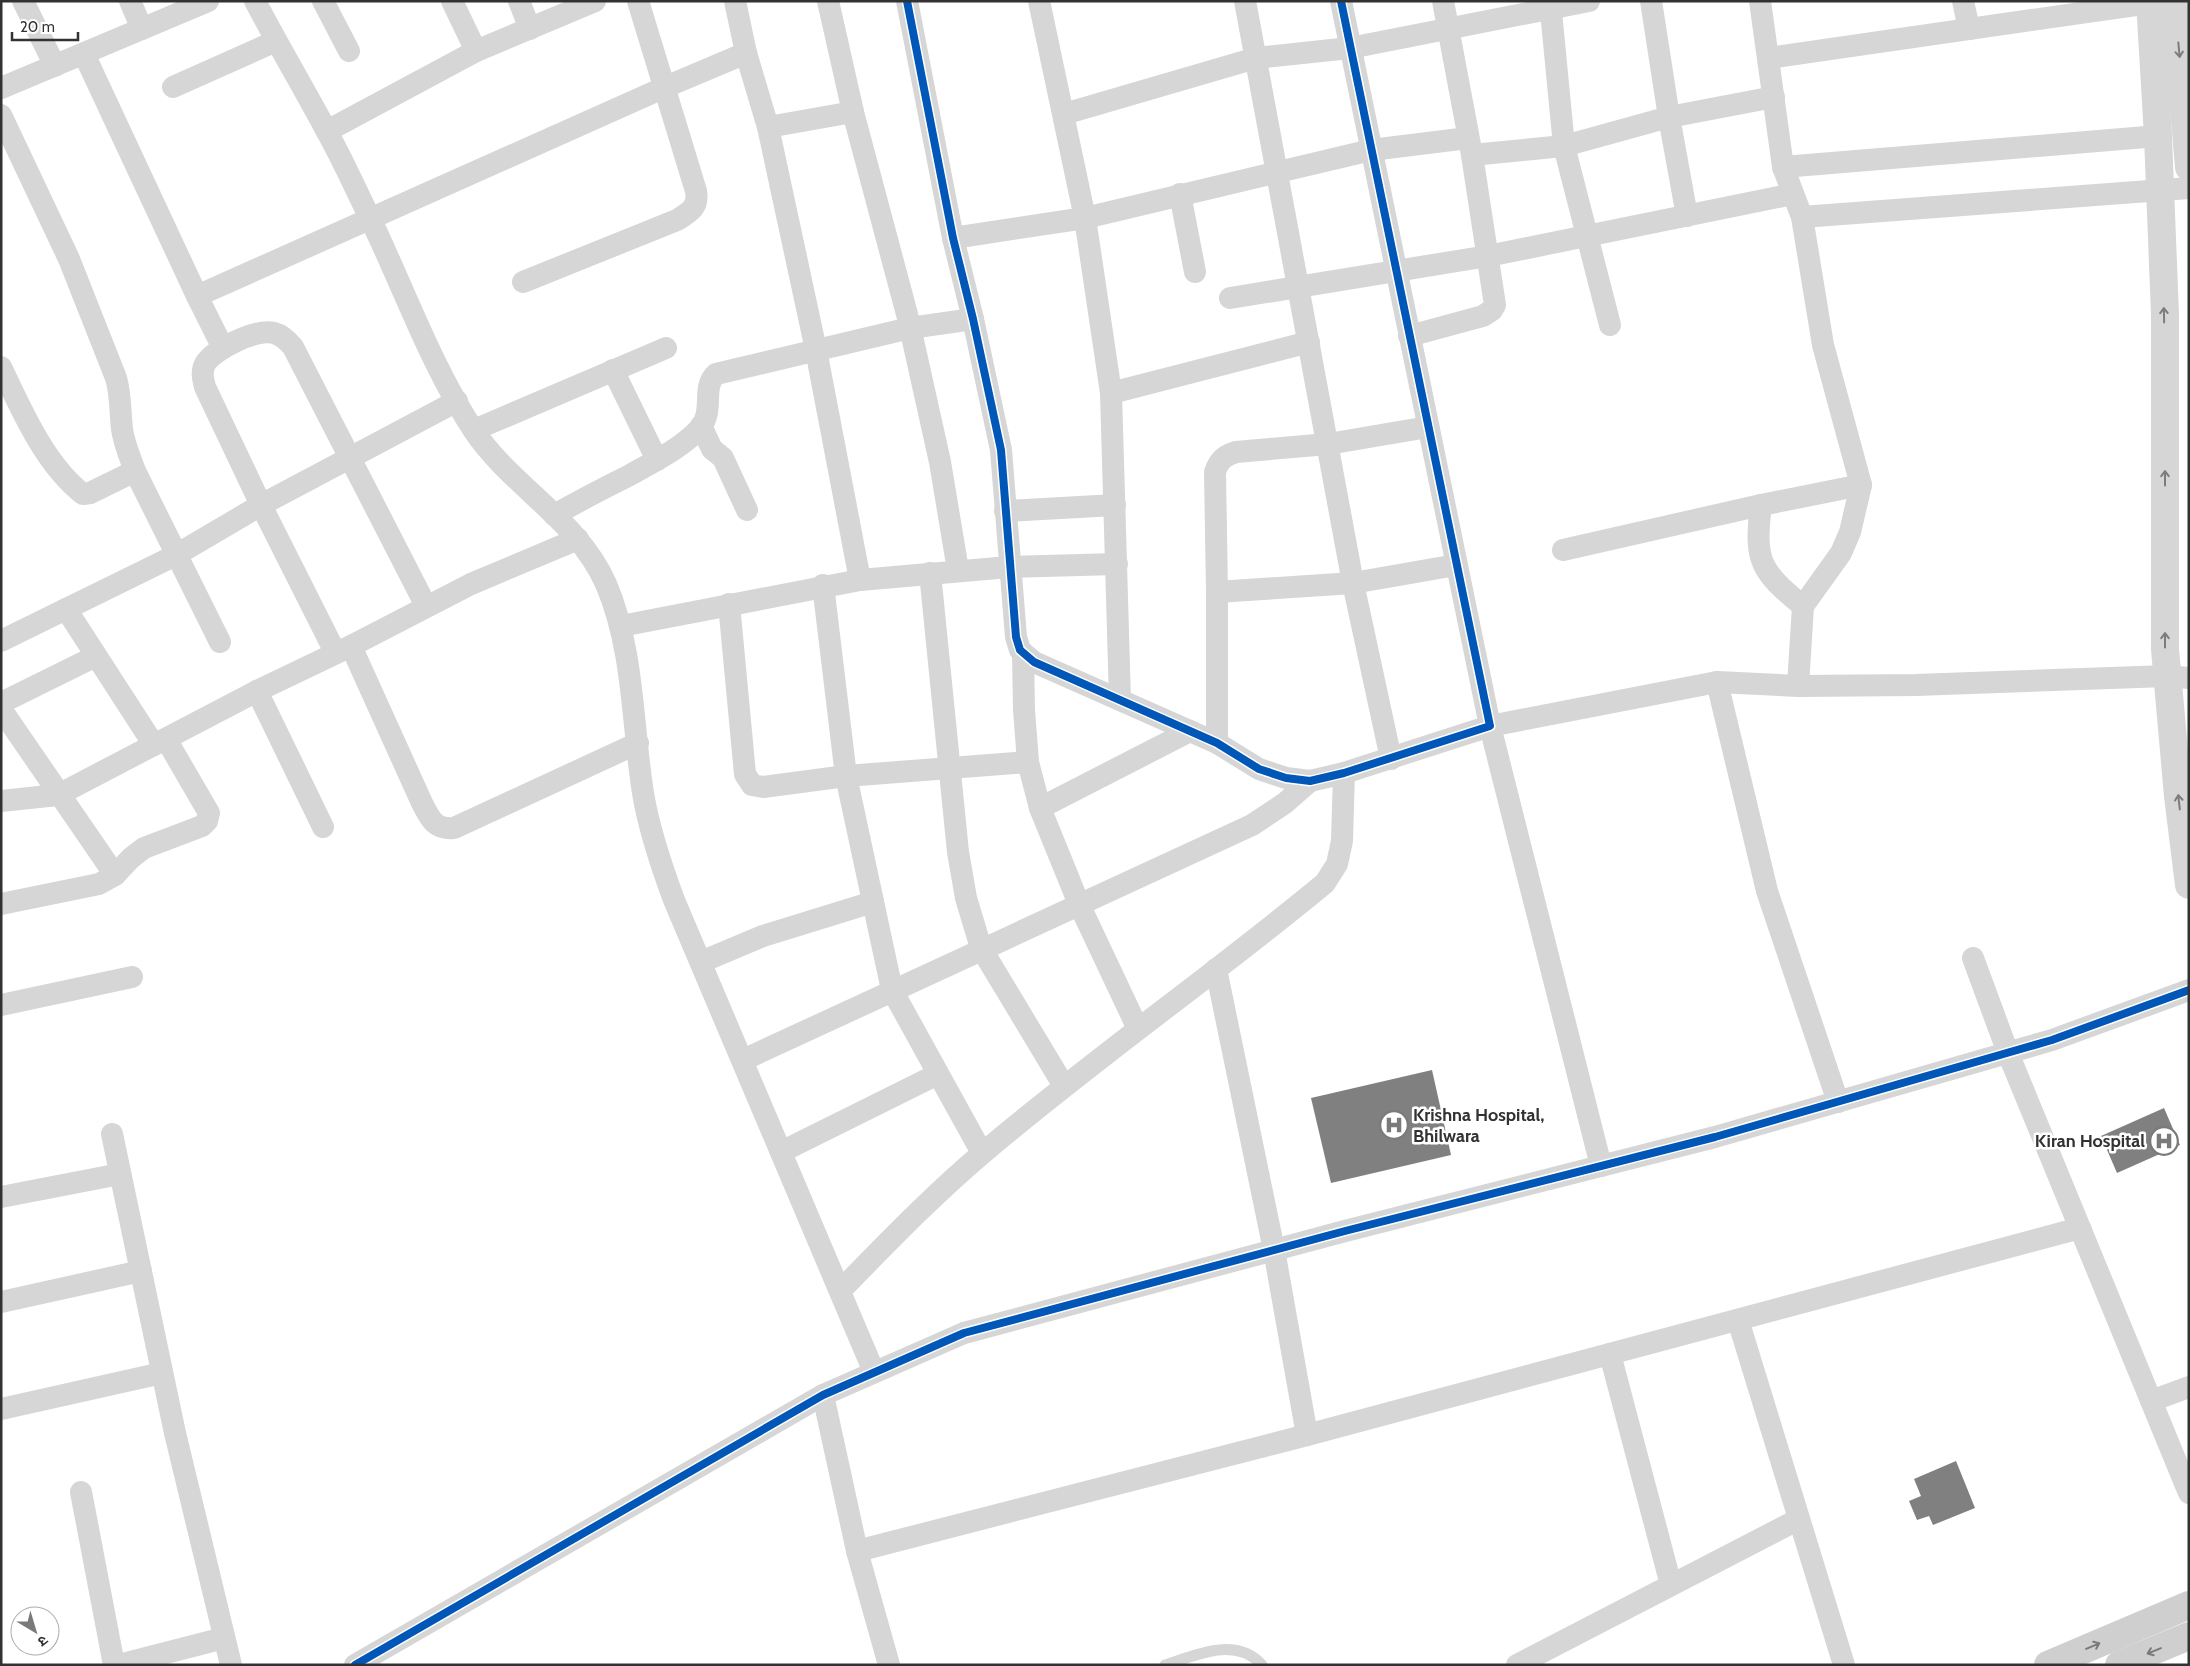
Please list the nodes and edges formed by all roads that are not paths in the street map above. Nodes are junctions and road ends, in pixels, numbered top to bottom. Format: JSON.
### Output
{"nodes":[{"id":1,"x":22,"y":1,"type":"edge"},
{"id":2,"x":130,"y":1,"type":"edge"},
{"id":3,"x":208,"y":1,"type":"edge"},
{"id":4,"x":254,"y":1,"type":"edge"},
{"id":5,"x":323,"y":1,"type":"edge"},
{"id":6,"x":452,"y":1,"type":"edge"},
{"id":7,"x":519,"y":1,"type":"edge"},
{"id":8,"x":595,"y":1,"type":"edge"},
{"id":9,"x":638,"y":1,"type":"edge"},
{"id":10,"x":735,"y":1,"type":"edge"},
{"id":11,"x":828,"y":1,"type":"edge"},
{"id":12,"x":906,"y":1,"type":"edge"},
{"id":13,"x":1039,"y":1,"type":"edge"},
{"id":14,"x":1246,"y":1,"type":"edge"},
{"id":15,"x":1341,"y":1,"type":"edge"},
{"id":16,"x":1443,"y":1,"type":"edge"},
{"id":17,"x":1589,"y":1,"type":"edge"},
{"id":18,"x":1651,"y":1,"type":"edge"},
{"id":19,"x":1760,"y":1,"type":"edge"},
{"id":20,"x":1963,"y":1,"type":"edge"},
{"id":21,"x":2158,"y":2,"type":"edge"},
{"id":22,"x":1551,"y":5,"type":"edge"},
{"id":23,"x":142,"y":29,"type":"junction"},
{"id":24,"x":530,"y":29,"type":"junction"},
{"id":25,"x":1448,"y":29,"type":"junction"},
{"id":26,"x":1969,"y":29,"type":"junction"},
{"id":27,"x":276,"y":41,"type":"junction"},
{"id":28,"x":1350,"y":48,"type":"junction"},
{"id":29,"x":349,"y":51,"type":"dead end"},
{"id":30,"x":476,"y":52,"type":"junction"},
{"id":31,"x":746,"y":53,"type":"junction"},
{"id":32,"x":84,"y":54,"type":"junction"},
{"id":33,"x":1256,"y":58,"type":"junction"},
{"id":34,"x":1768,"y":58,"type":"junction"},
{"id":35,"x":55,"y":66,"type":"junction"},
{"id":36,"x":1,"y":88,"type":"edge"},
{"id":37,"x":173,"y":88,"type":"dead end"},
{"id":38,"x":663,"y":88,"type":"junction"},
{"id":39,"x":1774,"y":97,"type":"junction"},
{"id":40,"x":853,"y":112,"type":"junction"},
{"id":41,"x":1064,"y":114,"type":"junction"},
{"id":42,"x":1,"y":115,"type":"edge"},
{"id":43,"x":1669,"y":117,"type":"junction"},
{"id":44,"x":768,"y":127,"type":"junction"},
{"id":45,"x":327,"y":131,"type":"junction"},
{"id":46,"x":2158,"y":136,"type":"junction"},
{"id":47,"x":1470,"y":146,"type":"junction"},
{"id":48,"x":1564,"y":146,"type":"junction"},
{"id":49,"x":1371,"y":150,"type":"junction"},
{"id":50,"x":1783,"y":167,"type":"junction"},
{"id":51,"x":2189,"y":167,"type":"edge"},
{"id":52,"x":1278,"y":173,"type":"junction"},
{"id":53,"x":2189,"y":188,"type":"edge"},
{"id":54,"x":2160,"y":189,"type":"junction"},
{"id":55,"x":1180,"y":194,"type":"junction"},
{"id":56,"x":1793,"y":194,"type":"junction"},
{"id":57,"x":1687,"y":216,"type":"junction"},
{"id":58,"x":370,"y":218,"type":"junction"},
{"id":59,"x":1085,"y":218,"type":"junction"},
{"id":60,"x":1802,"y":218,"type":"junction"},
{"id":61,"x":1587,"y":237,"type":"junction"},
{"id":62,"x":953,"y":238,"type":"junction"},
{"id":63,"x":1488,"y":256,"type":"junction"},
{"id":64,"x":1396,"y":271,"type":"junction"},
{"id":65,"x":1195,"y":272,"type":"dead end"},
{"id":66,"x":523,"y":282,"type":"dead end"},
{"id":67,"x":1299,"y":287,"type":"junction"},
{"id":68,"x":196,"y":296,"type":"junction"},
{"id":69,"x":1230,"y":298,"type":"dead end"},
{"id":70,"x":973,"y":319,"type":"junction"},
{"id":71,"x":1610,"y":324,"type":"dead end"},
{"id":72,"x":910,"y":328,"type":"junction"},
{"id":73,"x":1409,"y":336,"type":"junction"},
{"id":74,"x":1309,"y":342,"type":"junction"},
{"id":75,"x":223,"y":348,"type":"junction"},
{"id":76,"x":666,"y":348,"type":"dead end"},
{"id":77,"x":816,"y":350,"type":"junction"},
{"id":78,"x":1,"y":367,"type":"edge"},
{"id":79,"x":613,"y":370,"type":"junction"},
{"id":80,"x":1111,"y":393,"type":"junction"},
{"id":81,"x":457,"y":402,"type":"junction"},
{"id":82,"x":701,"y":426,"type":"junction"},
{"id":83,"x":1428,"y":427,"type":"junction"},
{"id":84,"x":474,"y":430,"type":"junction"},
{"id":85,"x":1328,"y":444,"type":"junction"},
{"id":86,"x":350,"y":457,"type":"junction"},
{"id":87,"x":657,"y":460,"type":"junction"},
{"id":88,"x":135,"y":471,"type":"junction"},
{"id":89,"x":1861,"y":485,"type":"junction"},
{"id":90,"x":260,"y":505,"type":"junction"},
{"id":91,"x":1115,"y":505,"type":"junction"},
{"id":92,"x":1761,"y":506,"type":"junction"},
{"id":93,"x":747,"y":510,"type":"dead end"},
{"id":94,"x":1005,"y":510,"type":"junction"},
{"id":95,"x":554,"y":515,"type":"junction"},
{"id":96,"x":578,"y":539,"type":"junction"},
{"id":97,"x":1563,"y":550,"type":"dead end"},
{"id":98,"x":176,"y":555,"type":"junction"},
{"id":99,"x":1117,"y":564,"type":"junction"},
{"id":100,"x":1456,"y":565,"type":"junction"},
{"id":101,"x":1009,"y":567,"type":"junction"},
{"id":102,"x":958,"y":570,"type":"junction"},
{"id":103,"x":930,"y":573,"type":"junction"},
{"id":104,"x":860,"y":580,"type":"junction"},
{"id":105,"x":1353,"y":583,"type":"junction"},
{"id":106,"x":824,"y":585,"type":"junction"},
{"id":107,"x":1217,"y":592,"type":"junction"},
{"id":108,"x":730,"y":604,"type":"junction"},
{"id":109,"x":426,"y":606,"type":"junction"},
{"id":110,"x":1803,"y":606,"type":"junction"},
{"id":111,"x":66,"y":609,"type":"junction"},
{"id":112,"x":621,"y":626,"type":"junction"},
{"id":113,"x":1,"y":640,"type":"edge"},
{"id":114,"x":220,"y":642,"type":"dead end"},
{"id":115,"x":343,"y":649,"type":"junction"},
{"id":116,"x":1023,"y":654,"type":"junction"},
{"id":117,"x":96,"y":656,"type":"junction"},
{"id":118,"x":2178,"y":677,"type":"edge"},
{"id":119,"x":1717,"y":682,"type":"junction"},
{"id":120,"x":1798,"y":686,"type":"junction"},
{"id":121,"x":257,"y":691,"type":"junction"},
{"id":122,"x":1120,"y":700,"type":"junction"},
{"id":123,"x":1,"y":702,"type":"edge"},
{"id":124,"x":1,"y":709,"type":"edge"},
{"id":125,"x":1490,"y":726,"type":"junction"},
{"id":126,"x":1190,"y":731,"type":"junction"},
{"id":127,"x":160,"y":742,"type":"junction"},
{"id":128,"x":638,"y":743,"type":"junction"},
{"id":129,"x":1217,"y":743,"type":"junction"},
{"id":130,"x":1391,"y":759,"type":"junction"},
{"id":131,"x":1028,"y":762,"type":"junction"},
{"id":132,"x":950,"y":767,"type":"junction"},
{"id":133,"x":1344,"y":774,"type":"junction"},
{"id":134,"x":846,"y":776,"type":"junction"},
{"id":135,"x":1310,"y":781,"type":"junction"},
{"id":136,"x":58,"y":795,"type":"junction"},
{"id":137,"x":1,"y":801,"type":"edge"},
{"id":138,"x":1040,"y":808,"type":"junction"},
{"id":139,"x":323,"y":826,"type":"dead end"},
{"id":140,"x":114,"y":875,"type":"junction"},
{"id":141,"x":2189,"y":885,"type":"edge"},
{"id":142,"x":873,"y":902,"type":"junction"},
{"id":143,"x":1,"y":904,"type":"edge"},
{"id":144,"x":1079,"y":904,"type":"junction"},
{"id":145,"x":981,"y":948,"type":"junction"},
{"id":146,"x":1973,"y":958,"type":"dead end"},
{"id":147,"x":701,"y":962,"type":"junction"},
{"id":148,"x":1216,"y":969,"type":"junction"},
{"id":149,"x":132,"y":977,"type":"dead end"},
{"id":150,"x":892,"y":990,"type":"junction"},
{"id":151,"x":2189,"y":990,"type":"edge"},
{"id":152,"x":1,"y":1005,"type":"edge"},
{"id":153,"x":1138,"y":1029,"type":"junction"},
{"id":154,"x":2008,"y":1053,"type":"junction"},
{"id":155,"x":743,"y":1060,"type":"junction"},
{"id":156,"x":938,"y":1074,"type":"junction"},
{"id":157,"x":1064,"y":1086,"type":"junction"},
{"id":158,"x":1838,"y":1102,"type":"junction"},
{"id":159,"x":112,"y":1134,"type":"dead end"},
{"id":160,"x":782,"y":1152,"type":"junction"},
{"id":161,"x":982,"y":1154,"type":"junction"},
{"id":162,"x":1601,"y":1166,"type":"junction"},
{"id":163,"x":120,"y":1174,"type":"junction"},
{"id":164,"x":1,"y":1197,"type":"edge"},
{"id":165,"x":2080,"y":1228,"type":"junction"},
{"id":166,"x":1274,"y":1250,"type":"junction"},
{"id":167,"x":141,"y":1271,"type":"junction"},
{"id":168,"x":840,"y":1290,"type":"junction"},
{"id":169,"x":1,"y":1302,"type":"edge"},
{"id":170,"x":1738,"y":1320,"type":"junction"},
{"id":171,"x":1610,"y":1354,"type":"junction"},
{"id":172,"x":162,"y":1372,"type":"junction"},
{"id":173,"x":874,"y":1372,"type":"junction"},
{"id":174,"x":2189,"y":1387,"type":"edge"},
{"id":175,"x":823,"y":1395,"type":"junction"},
{"id":176,"x":2151,"y":1401,"type":"junction"},
{"id":177,"x":2,"y":1403,"type":"edge"},
{"id":178,"x":1307,"y":1435,"type":"junction"},
{"id":179,"x":81,"y":1492,"type":"dead end"},
{"id":180,"x":2189,"y":1493,"type":"edge"},
{"id":181,"x":1799,"y":1519,"type":"junction"},
{"id":182,"x":857,"y":1551,"type":"junction"},
{"id":183,"x":1671,"y":1585,"type":"junction"},
{"id":184,"x":2189,"y":1605,"type":"edge"},
{"id":185,"x":2189,"y":1636,"type":"edge"},
{"id":186,"x":224,"y":1638,"type":"junction"},
{"id":187,"x":114,"y":1665,"type":"edge"},
{"id":188,"x":119,"y":1665,"type":"edge"},
{"id":189,"x":231,"y":1665,"type":"edge"},
{"id":190,"x":355,"y":1665,"type":"edge"},
{"id":191,"x":889,"y":1665,"type":"edge"},
{"id":192,"x":1165,"y":1665,"type":"edge"},
{"id":193,"x":1262,"y":1665,"type":"edge"},
{"id":194,"x":1517,"y":1665,"type":"edge"},
{"id":195,"x":1844,"y":1665,"type":"edge"},
{"id":196,"x":2048,"y":1665,"type":"edge"},
{"id":197,"x":2118,"y":1665,"type":"edge"}],
"edges":[{"from":1,"to":35,"type":"street"},
{"from":2,"to":23,"type":"street"},
{"from":3,"to":23,"type":"street"},
{"from":4,"to":27,"type":"street"},
{"from":5,"to":29,"type":"street"},
{"from":6,"to":30,"type":"street"},
{"from":7,"to":24,"type":"street"},
{"from":8,"to":24,"type":"street"},
{"from":9,"to":38,"type":"street"},
{"from":10,"to":31,"type":"street"},
{"from":11,"to":40,"type":"street"},
{"from":12,"to":62,"type":"street"},
{"from":13,"to":41,"type":"street"},
{"from":14,"to":33,"type":"street"},
{"from":15,"to":28,"type":"street"},
{"from":16,"to":25,"type":"street"},
{"from":17,"to":22,"type":"street"},
{"from":18,"to":43,"type":"street"},
{"from":19,"to":34,"type":"street"},
{"from":20,"to":26,"type":"street"},
{"from":21,"to":26,"type":"street"},
{"from":21,"to":46,"type":"street"},
{"from":21,"to":51,"type":"street","one_way":true},
{"from":22,"to":25,"type":"street"},
{"from":22,"to":48,"type":"street"},
{"from":23,"to":32,"type":"street"},
{"from":24,"to":30,"type":"street"},
{"from":25,"to":28,"type":"street"},
{"from":25,"to":47,"type":"street"},
{"from":26,"to":34,"type":"street"},
{"from":27,"to":37,"type":"street"},
{"from":27,"to":45,"type":"street"},
{"from":28,"to":33,"type":"street"},
{"from":28,"to":49,"type":"street"},
{"from":30,"to":45,"type":"street"},
{"from":31,"to":38,"type":"street"},
{"from":31,"to":44,"type":"street"},
{"from":32,"to":35,"type":"street"},
{"from":32,"to":68,"type":"street"},
{"from":33,"to":41,"type":"street"},
{"from":33,"to":52,"type":"street"},
{"from":34,"to":39,"type":"street"},
{"from":35,"to":36,"type":"street"},
{"from":38,"to":58,"type":"street"},
{"from":38,"to":66,"type":"street"},
{"from":39,"to":43,"type":"street"},
{"from":39,"to":50,"type":"street"},
{"from":40,"to":44,"type":"street"},
{"from":40,"to":72,"type":"street"},
{"from":41,"to":59,"type":"street"},
{"from":42,"to":88,"type":"street"},
{"from":43,"to":48,"type":"street"},
{"from":43,"to":57,"type":"street"},
{"from":44,"to":77,"type":"street"},
{"from":45,"to":58,"type":"street"},
{"from":46,"to":50,"type":"street"},
{"from":46,"to":54,"type":"street"},
{"from":47,"to":48,"type":"street"},
{"from":47,"to":49,"type":"street"},
{"from":47,"to":63,"type":"street"},
{"from":48,"to":61,"type":"street"},
{"from":49,"to":52,"type":"street"},
{"from":49,"to":64,"type":"street"},
{"from":50,"to":56,"type":"street"},
{"from":52,"to":55,"type":"street"},
{"from":52,"to":67,"type":"street"},
{"from":53,"to":54,"type":"street"},
{"from":54,"to":60,"type":"street"},
{"from":118,"to":54,"type":"street","one_way":true},
{"from":55,"to":59,"type":"street"},
{"from":55,"to":65,"type":"street"},
{"from":56,"to":57,"type":"street"},
{"from":56,"to":60,"type":"street"},
{"from":57,"to":61,"type":"street"},
{"from":58,"to":68,"type":"street"},
{"from":58,"to":81,"type":"street"},
{"from":59,"to":62,"type":"street"},
{"from":59,"to":80,"type":"street"},
{"from":60,"to":89,"type":"street"},
{"from":61,"to":63,"type":"street"},
{"from":61,"to":71,"type":"street"},
{"from":62,"to":70,"type":"street"},
{"from":63,"to":64,"type":"street"},
{"from":63,"to":73,"type":"street"},
{"from":64,"to":67,"type":"street"},
{"from":64,"to":73,"type":"street"},
{"from":67,"to":69,"type":"street"},
{"from":67,"to":74,"type":"street"},
{"from":68,"to":75,"type":"street"},
{"from":70,"to":72,"type":"street"},
{"from":70,"to":94,"type":"street"},
{"from":72,"to":77,"type":"street"},
{"from":72,"to":102,"type":"street"},
{"from":73,"to":83,"type":"street"},
{"from":74,"to":80,"type":"street"},
{"from":74,"to":85,"type":"street"},
{"from":75,"to":86,"type":"street"},
{"from":75,"to":90,"type":"street"},
{"from":76,"to":79,"type":"street"},
{"from":77,"to":82,"type":"street"},
{"from":77,"to":104,"type":"street"},
{"from":78,"to":88,"type":"street"},
{"from":79,"to":84,"type":"street"},
{"from":79,"to":87,"type":"street"},
{"from":80,"to":91,"type":"street"},
{"from":81,"to":84,"type":"street"},
{"from":81,"to":86,"type":"street"},
{"from":82,"to":87,"type":"street"},
{"from":82,"to":93,"type":"street"},
{"from":83,"to":85,"type":"street"},
{"from":83,"to":100,"type":"street"},
{"from":84,"to":95,"type":"street"},
{"from":85,"to":105,"type":"street"},
{"from":85,"to":107,"type":"street"},
{"from":86,"to":90,"type":"street"},
{"from":86,"to":109,"type":"street"},
{"from":87,"to":95,"type":"street"},
{"from":88,"to":98,"type":"street"},
{"from":89,"to":92,"type":"street"},
{"from":89,"to":110,"type":"street"},
{"from":90,"to":98,"type":"street"},
{"from":90,"to":115,"type":"street"},
{"from":91,"to":94,"type":"street"},
{"from":91,"to":99,"type":"street"},
{"from":92,"to":97,"type":"street"},
{"from":92,"to":110,"type":"street"},
{"from":94,"to":101,"type":"street"},
{"from":95,"to":96,"type":"street"},
{"from":96,"to":109,"type":"street"},
{"from":96,"to":112,"type":"street"},
{"from":98,"to":111,"type":"street"},
{"from":98,"to":114,"type":"street"},
{"from":99,"to":101,"type":"street"},
{"from":99,"to":122,"type":"street"},
{"from":100,"to":105,"type":"street"},
{"from":100,"to":125,"type":"street"},
{"from":101,"to":102,"type":"street"},
{"from":101,"to":116,"type":"street"},
{"from":102,"to":103,"type":"street"},
{"from":103,"to":104,"type":"street"},
{"from":103,"to":132,"type":"street"},
{"from":104,"to":106,"type":"street"},
{"from":105,"to":107,"type":"street"},
{"from":105,"to":130,"type":"street"},
{"from":106,"to":108,"type":"street"},
{"from":106,"to":134,"type":"street"},
{"from":107,"to":129,"type":"street"},
{"from":108,"to":112,"type":"street"},
{"from":108,"to":134,"type":"street"},
{"from":109,"to":115,"type":"street"},
{"from":110,"to":120,"type":"street"},
{"from":111,"to":113,"type":"street"},
{"from":111,"to":117,"type":"street"},
{"from":112,"to":128,"type":"street"},
{"from":115,"to":121,"type":"street"},
{"from":115,"to":128,"type":"street"},
{"from":116,"to":122,"type":"street"},
{"from":116,"to":131,"type":"street"},
{"from":117,"to":123,"type":"street"},
{"from":117,"to":127,"type":"street"},
{"from":118,"to":120,"type":"street"},
{"from":141,"to":118,"type":"street","one_way":true},
{"from":119,"to":120,"type":"street"},
{"from":119,"to":125,"type":"street"},
{"from":119,"to":158,"type":"street"},
{"from":121,"to":127,"type":"street"},
{"from":121,"to":139,"type":"street"},
{"from":122,"to":126,"type":"street"},
{"from":124,"to":136,"type":"street"},
{"from":125,"to":130,"type":"street"},
{"from":125,"to":162,"type":"street"},
{"from":126,"to":129,"type":"street"},
{"from":126,"to":138,"type":"street"},
{"from":127,"to":136,"type":"street"},
{"from":127,"to":140,"type":"street"},
{"from":128,"to":147,"type":"street"},
{"from":129,"to":135,"type":"street"},
{"from":130,"to":133,"type":"street"},
{"from":131,"to":132,"type":"street"},
{"from":131,"to":138,"type":"street"},
{"from":132,"to":134,"type":"street"},
{"from":132,"to":145,"type":"street"},
{"from":133,"to":135,"type":"street"},
{"from":133,"to":148,"type":"street"},
{"from":134,"to":142,"type":"street"},
{"from":135,"to":144,"type":"street"},
{"from":136,"to":137,"type":"street"},
{"from":136,"to":140,"type":"street"},
{"from":138,"to":144,"type":"street"},
{"from":140,"to":143,"type":"street"},
{"from":142,"to":147,"type":"street"},
{"from":142,"to":150,"type":"street"},
{"from":144,"to":145,"type":"street"},
{"from":144,"to":153,"type":"street"},
{"from":145,"to":150,"type":"street"},
{"from":145,"to":157,"type":"street"},
{"from":146,"to":154,"type":"street"},
{"from":147,"to":155,"type":"street"},
{"from":148,"to":153,"type":"street"},
{"from":148,"to":166,"type":"street"},
{"from":149,"to":152,"type":"street"},
{"from":150,"to":155,"type":"street"},
{"from":150,"to":156,"type":"street"},
{"from":151,"to":154,"type":"street"},
{"from":153,"to":157,"type":"street"},
{"from":154,"to":158,"type":"street"},
{"from":154,"to":165,"type":"street"},
{"from":155,"to":160,"type":"street"},
{"from":156,"to":160,"type":"street"},
{"from":156,"to":161,"type":"street"},
{"from":157,"to":161,"type":"street"},
{"from":158,"to":162,"type":"street"},
{"from":159,"to":163,"type":"street"},
{"from":160,"to":168,"type":"street"},
{"from":161,"to":168,"type":"street"},
{"from":162,"to":166,"type":"street"},
{"from":163,"to":164,"type":"street"},
{"from":163,"to":167,"type":"street"},
{"from":165,"to":170,"type":"street"},
{"from":165,"to":176,"type":"street"},
{"from":166,"to":173,"type":"street"},
{"from":166,"to":178,"type":"street"},
{"from":167,"to":169,"type":"street"},
{"from":167,"to":172,"type":"street"},
{"from":168,"to":173,"type":"street"},
{"from":170,"to":171,"type":"street"},
{"from":170,"to":181,"type":"street"},
{"from":171,"to":178,"type":"street"},
{"from":171,"to":183,"type":"street"},
{"from":172,"to":177,"type":"street"},
{"from":172,"to":186,"type":"street"},
{"from":173,"to":175,"type":"street"},
{"from":174,"to":176,"type":"street"},
{"from":175,"to":182,"type":"street"},
{"from":175,"to":190,"type":"street"},
{"from":176,"to":180,"type":"street"},
{"from":178,"to":182,"type":"street"},
{"from":179,"to":187,"type":"street"},
{"from":181,"to":183,"type":"street"},
{"from":181,"to":195,"type":"street"},
{"from":182,"to":191,"type":"street"},
{"from":183,"to":194,"type":"street"},
{"from":196,"to":184,"type":"main road","one_way":true},
{"from":185,"to":197,"type":"main road","one_way":true},
{"from":186,"to":188,"type":"street"},
{"from":186,"to":189,"type":"street"},
{"from":192,"to":193,"type":"lane"}]}
